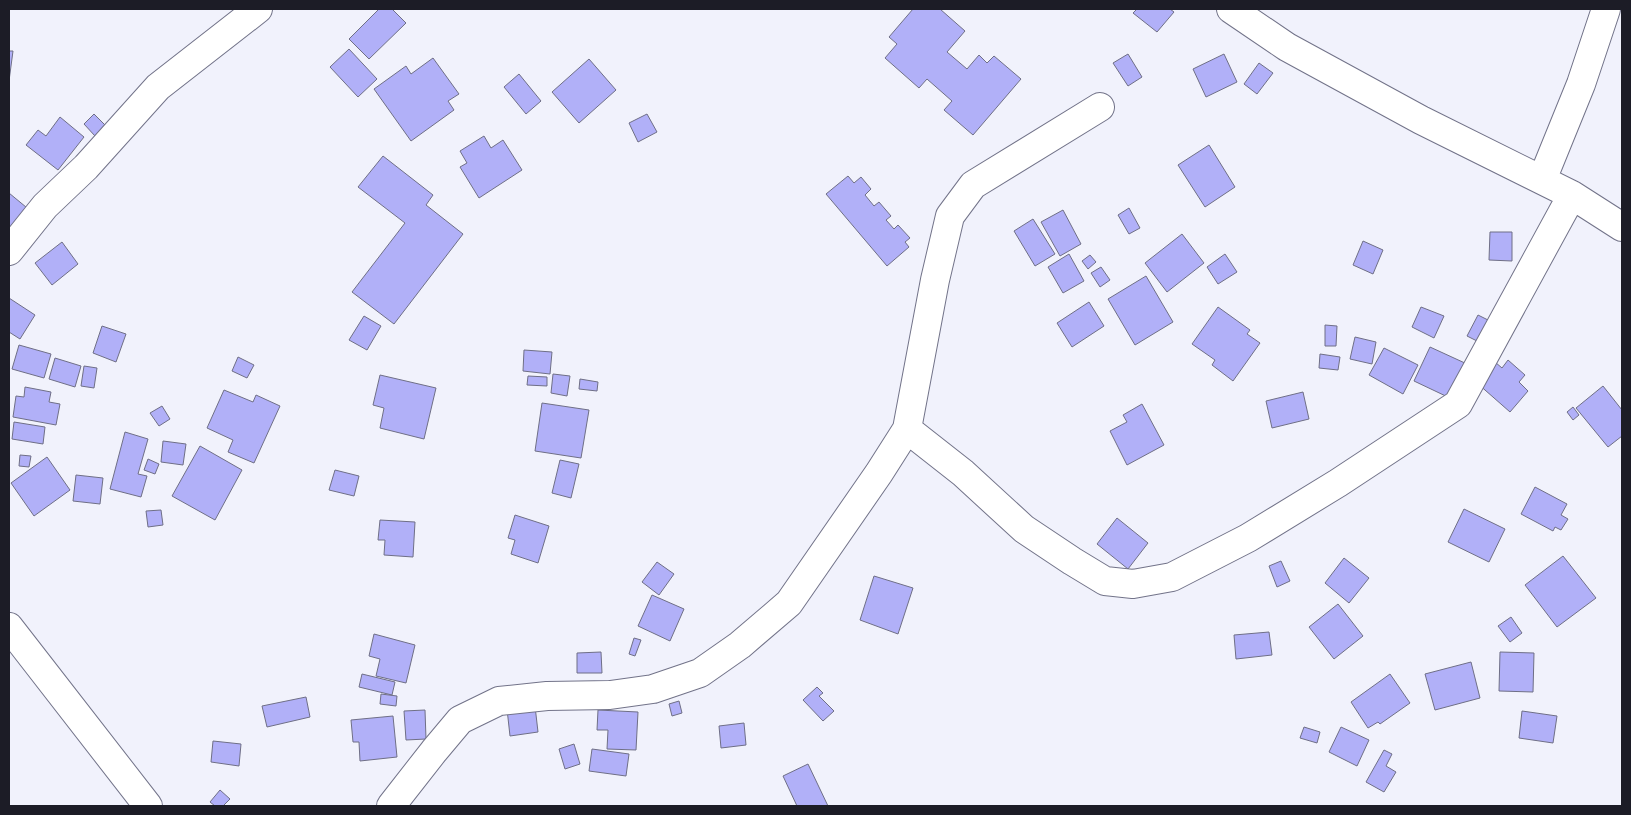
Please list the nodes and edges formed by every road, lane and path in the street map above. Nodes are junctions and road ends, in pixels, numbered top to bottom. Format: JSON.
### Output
{"nodes":[{"id":1,"x":258,"y":9,"type":"edge"},
{"id":2,"x":1231,"y":9,"type":"edge"},
{"id":3,"x":1606,"y":9,"type":"edge"},
{"id":4,"x":1100,"y":107,"type":"dead end"},
{"id":5,"x":1542,"y":180,"type":"junction"},
{"id":6,"x":1572,"y":195,"type":"junction"},
{"id":7,"x":1622,"y":227,"type":"edge"},
{"id":8,"x":9,"y":251,"type":"edge"},
{"id":9,"x":907,"y":429,"type":"junction"},
{"id":10,"x":9,"y":627,"type":"edge"},
{"id":11,"x":148,"y":806,"type":"edge"},
{"id":12,"x":392,"y":806,"type":"edge"}],
"edges":[{"from":1,"to":8,"type":"street"},
{"from":2,"to":5,"type":"street"},
{"from":3,"to":5,"type":"street"},
{"from":4,"to":9,"type":"street"},
{"from":5,"to":6,"type":"street"},
{"from":6,"to":7,"type":"street"},
{"from":6,"to":9,"type":"street"},
{"from":9,"to":12,"type":"street"},
{"from":10,"to":11,"type":"street"}]}
